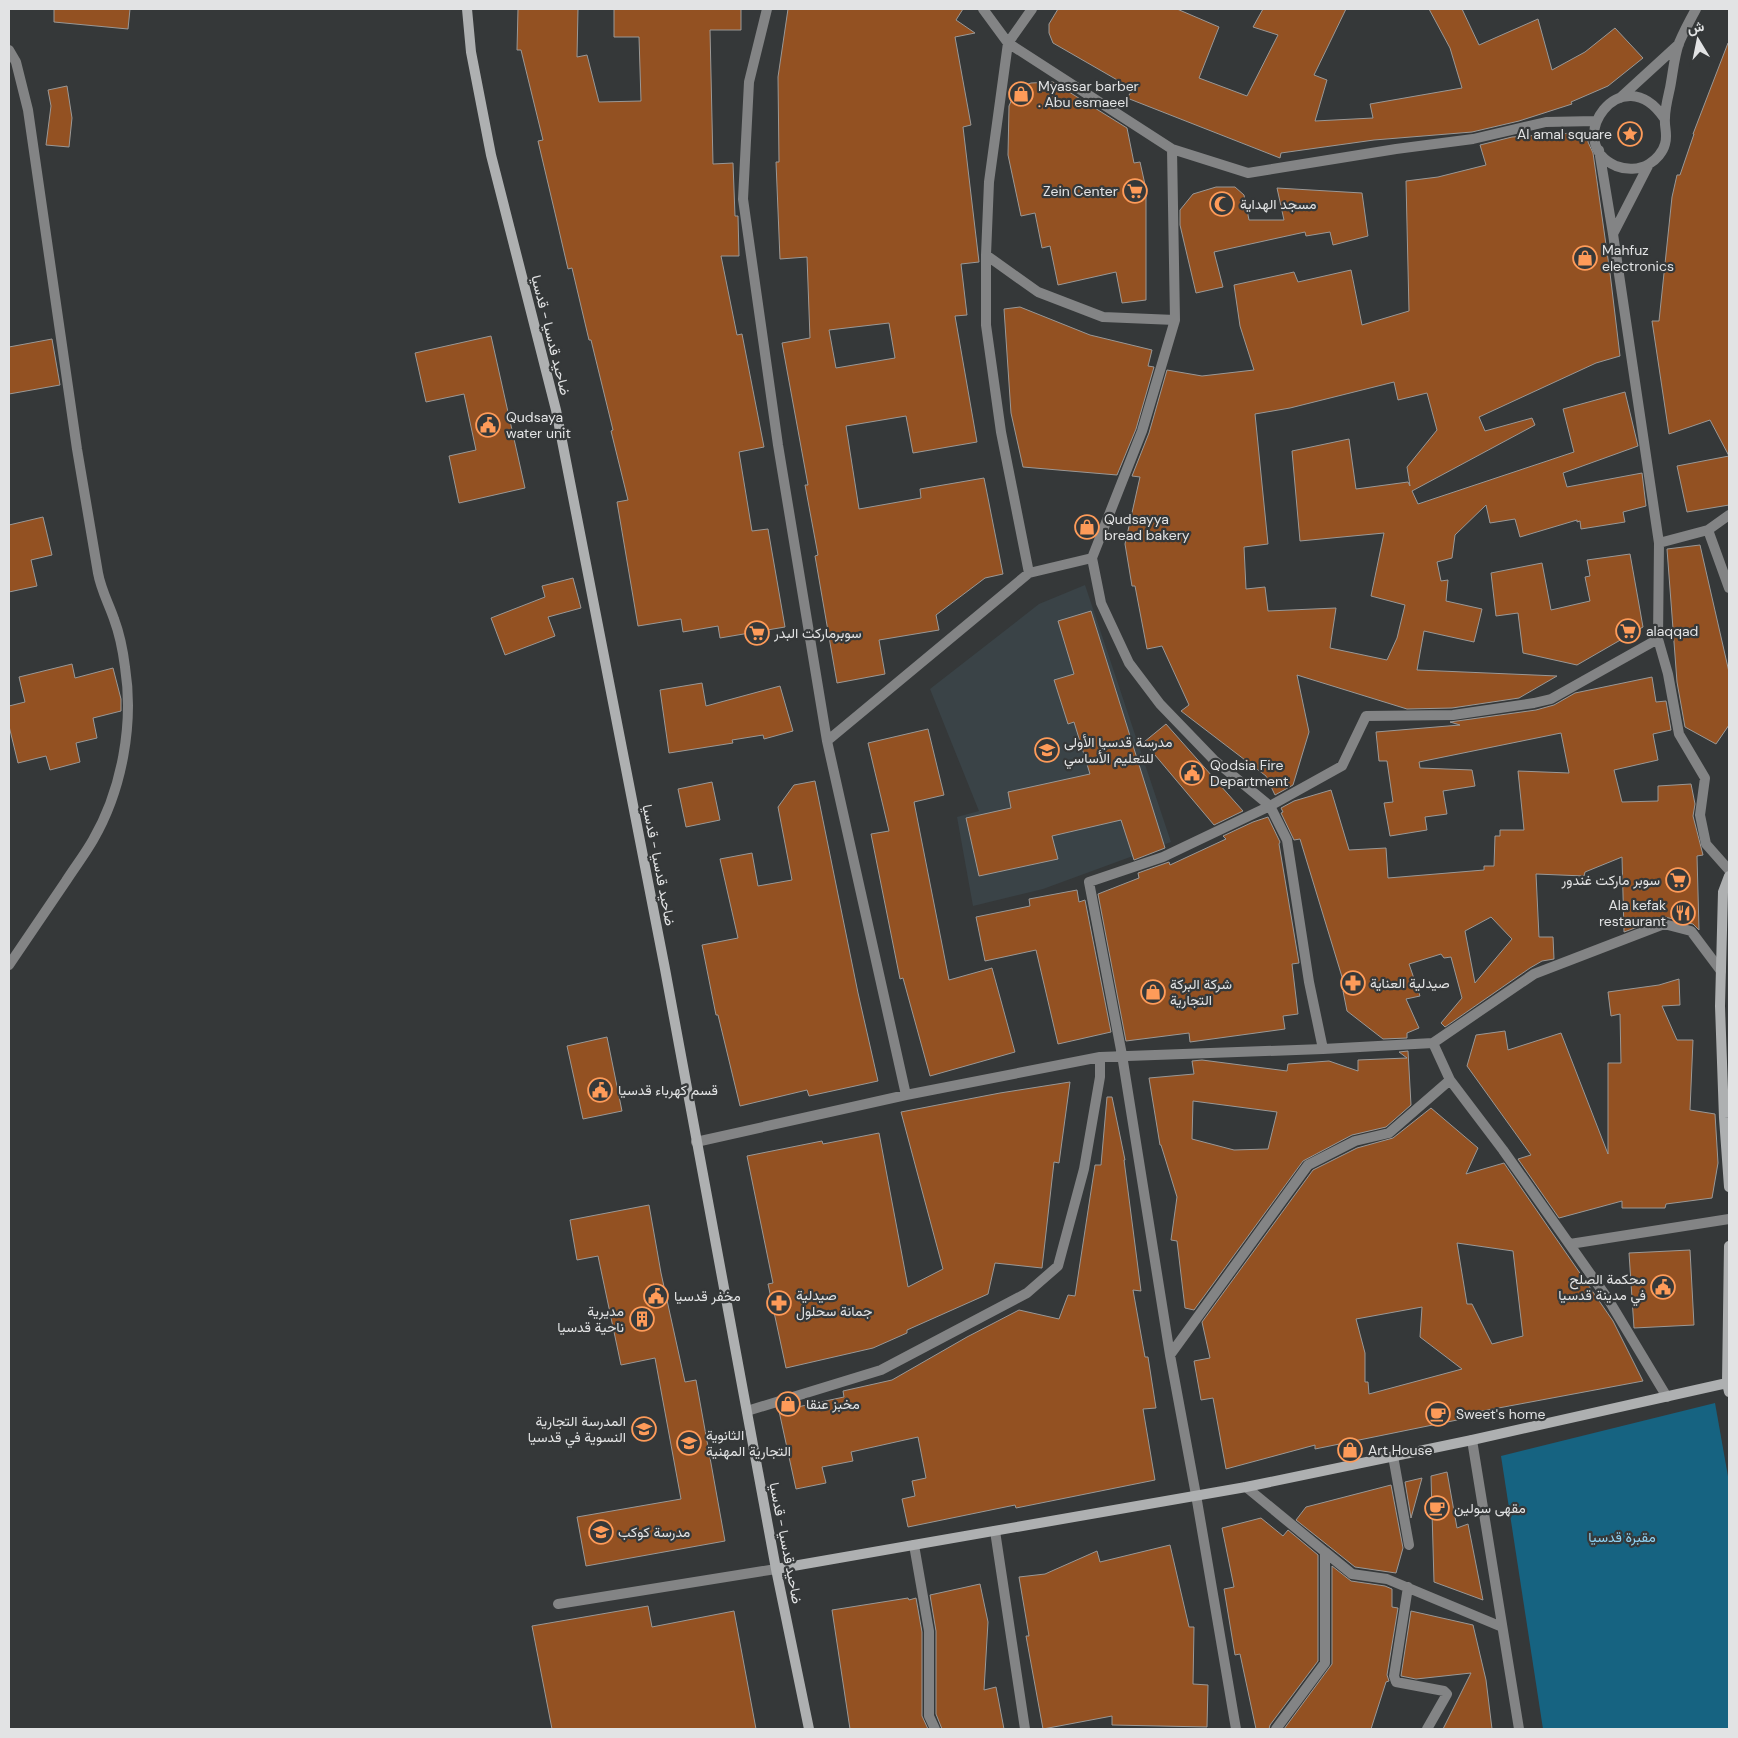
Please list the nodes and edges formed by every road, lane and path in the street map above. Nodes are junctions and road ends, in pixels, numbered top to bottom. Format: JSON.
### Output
{"nodes":[{"id":1,"x":467,"y":9,"type":"edge"},
{"id":2,"x":767,"y":9,"type":"edge"},
{"id":3,"x":983,"y":9,"type":"edge"},
{"id":4,"x":1032,"y":9,"type":"edge"},
{"id":5,"x":1696,"y":9,"type":"edge"},
{"id":6,"x":1008,"y":43,"type":"junction"},
{"id":7,"x":1679,"y":44,"type":"junction"},
{"id":8,"x":9,"y":50,"type":"edge"},
{"id":9,"x":1620,"y":98,"type":"junction"},
{"id":10,"x":1664,"y":118,"type":"junction"},
{"id":11,"x":1596,"y":121,"type":"junction"},
{"id":12,"x":1172,"y":149,"type":"junction"},
{"id":13,"x":1599,"y":150,"type":"junction"},
{"id":14,"x":1649,"y":164,"type":"junction"},
{"id":15,"x":1613,"y":234,"type":"junction"},
{"id":16,"x":986,"y":255,"type":"junction"},
{"id":17,"x":1175,"y":320,"type":"junction"},
{"id":18,"x":1729,"y":515,"type":"edge"},
{"id":19,"x":1708,"y":530,"type":"junction"},
{"id":20,"x":1659,"y":543,"type":"junction"},
{"id":21,"x":1092,"y":558,"type":"junction"},
{"id":22,"x":1029,"y":573,"type":"junction"},
{"id":23,"x":1729,"y":588,"type":"edge"},
{"id":24,"x":1658,"y":639,"type":"junction"},
{"id":25,"x":827,"y":741,"type":"junction"},
{"id":26,"x":1270,"y":806,"type":"junction"},
{"id":27,"x":1729,"y":870,"type":"edge"},
{"id":28,"x":1729,"y":876,"type":"edge"},
{"id":29,"x":9,"y":966,"type":"edge"},
{"id":30,"x":1721,"y":971,"type":"junction"},
{"id":31,"x":1725,"y":1005,"type":"edge"},
{"id":32,"x":1433,"y":1043,"type":"junction"},
{"id":33,"x":1323,"y":1049,"type":"junction"},
{"id":34,"x":1122,"y":1055,"type":"junction"},
{"id":35,"x":1100,"y":1057,"type":"junction"},
{"id":36,"x":1450,"y":1080,"type":"junction"},
{"id":37,"x":906,"y":1096,"type":"junction"},
{"id":38,"x":696,"y":1142,"type":"junction"},
{"id":39,"x":1729,"y":1186,"type":"edge"},
{"id":40,"x":1729,"y":1219,"type":"edge"},
{"id":41,"x":1570,"y":1244,"type":"junction"},
{"id":42,"x":1729,"y":1246,"type":"edge"},
{"id":43,"x":1729,"y":1343,"type":"edge"},
{"id":44,"x":1170,"y":1356,"type":"junction"},
{"id":45,"x":1728,"y":1388,"type":"edge"},
{"id":46,"x":1666,"y":1397,"type":"junction"},
{"id":47,"x":747,"y":1411,"type":"junction"},
{"id":48,"x":1472,"y":1440,"type":"junction"},
{"id":49,"x":1393,"y":1456,"type":"junction"},
{"id":50,"x":1246,"y":1487,"type":"junction"},
{"id":51,"x":1196,"y":1495,"type":"junction"},
{"id":52,"x":995,"y":1531,"type":"junction"},
{"id":53,"x":914,"y":1545,"type":"junction"},
{"id":54,"x":1409,"y":1545,"type":"dead end"},
{"id":55,"x":1325,"y":1552,"type":"junction"},
{"id":56,"x":776,"y":1569,"type":"junction"},
{"id":57,"x":1408,"y":1588,"type":"junction"},
{"id":58,"x":558,"y":1604,"type":"dead end"},
{"id":59,"x":1502,"y":1627,"type":"junction"},
{"id":60,"x":810,"y":1729,"type":"edge"},
{"id":61,"x":935,"y":1729,"type":"edge"},
{"id":62,"x":1025,"y":1729,"type":"edge"},
{"id":63,"x":1236,"y":1729,"type":"edge"},
{"id":64,"x":1276,"y":1729,"type":"edge"},
{"id":65,"x":1427,"y":1729,"type":"edge"},
{"id":66,"x":1519,"y":1729,"type":"edge"}],
"edges":[{"from":1,"to":38,"type":"main road","name":"ضاحيد قدسيا - قدسيا"},
{"from":2,"to":25,"type":"street"},
{"from":3,"to":6,"type":"street"},
{"from":4,"to":6,"type":"street"},
{"from":5,"to":7,"type":"street"},
{"from":6,"to":12,"type":"street"},
{"from":6,"to":16,"type":"street"},
{"from":7,"to":9,"type":"street"},
{"from":7,"to":10,"type":"street"},
{"from":8,"to":29,"type":"street"},
{"from":9,"to":10,"type":"street"},
{"from":9,"to":11,"type":"street"},
{"from":10,"to":14,"type":"street"},
{"from":11,"to":12,"type":"street"},
{"from":11,"to":13,"type":"street"},
{"from":12,"to":17,"type":"street"},
{"from":13,"to":14,"type":"street"},
{"from":13,"to":15,"type":"street"},
{"from":14,"to":15,"type":"street"},
{"from":15,"to":20,"type":"street"},
{"from":16,"to":17,"type":"street"},
{"from":16,"to":22,"type":"street"},
{"from":17,"to":21,"type":"street"},
{"from":18,"to":19,"type":"street"},
{"from":19,"to":20,"type":"street"},
{"from":19,"to":23,"type":"street"},
{"from":20,"to":24,"type":"street"},
{"from":21,"to":22,"type":"street"},
{"from":21,"to":26,"type":"street"},
{"from":22,"to":25,"type":"street"},
{"from":24,"to":26,"type":"street"},
{"from":24,"to":27,"type":"street"},
{"from":25,"to":37,"type":"street"},
{"from":26,"to":33,"type":"street"},
{"from":26,"to":34,"type":"street"},
{"from":28,"to":30,"type":"main road"},
{"from":30,"to":31,"type":"main road"},
{"from":30,"to":32,"type":"street"},
{"from":31,"to":39,"type":"main road"},
{"from":32,"to":33,"type":"street"},
{"from":32,"to":36,"type":"street"},
{"from":33,"to":34,"type":"street"},
{"from":34,"to":35,"type":"street"},
{"from":34,"to":44,"type":"street"},
{"from":35,"to":37,"type":"street"},
{"from":35,"to":47,"type":"street"},
{"from":36,"to":41,"type":"street"},
{"from":36,"to":44,"type":"street"},
{"from":37,"to":38,"type":"street"},
{"from":38,"to":47,"type":"main road","name":"ضاحيد قدسيا - قدسيا"},
{"from":40,"to":41,"type":"street"},
{"from":41,"to":46,"type":"street"},
{"from":42,"to":43,"type":"main road"},
{"from":43,"to":45,"type":"main road"},
{"from":44,"to":51,"type":"street"},
{"from":45,"to":46,"type":"main road"},
{"from":46,"to":48,"type":"main road"},
{"from":47,"to":56,"type":"main road","name":"ضاحيد قدسيا - قدسيا"},
{"from":48,"to":49,"type":"main road"},
{"from":48,"to":59,"type":"street"},
{"from":49,"to":50,"type":"main road"},
{"from":49,"to":54,"type":"street"},
{"from":50,"to":51,"type":"main road"},
{"from":50,"to":55,"type":"street"},
{"from":51,"to":52,"type":"main road"},
{"from":51,"to":63,"type":"street"},
{"from":52,"to":53,"type":"main road"},
{"from":52,"to":62,"type":"street"},
{"from":53,"to":56,"type":"main road"},
{"from":53,"to":61,"type":"street"},
{"from":55,"to":57,"type":"street"},
{"from":55,"to":64,"type":"street"},
{"from":56,"to":58,"type":"street"},
{"from":56,"to":60,"type":"main road","name":"ضاحيد قدسيا - قدسيا"},
{"from":57,"to":59,"type":"street"},
{"from":57,"to":65,"type":"street"},
{"from":59,"to":66,"type":"street"}]}
